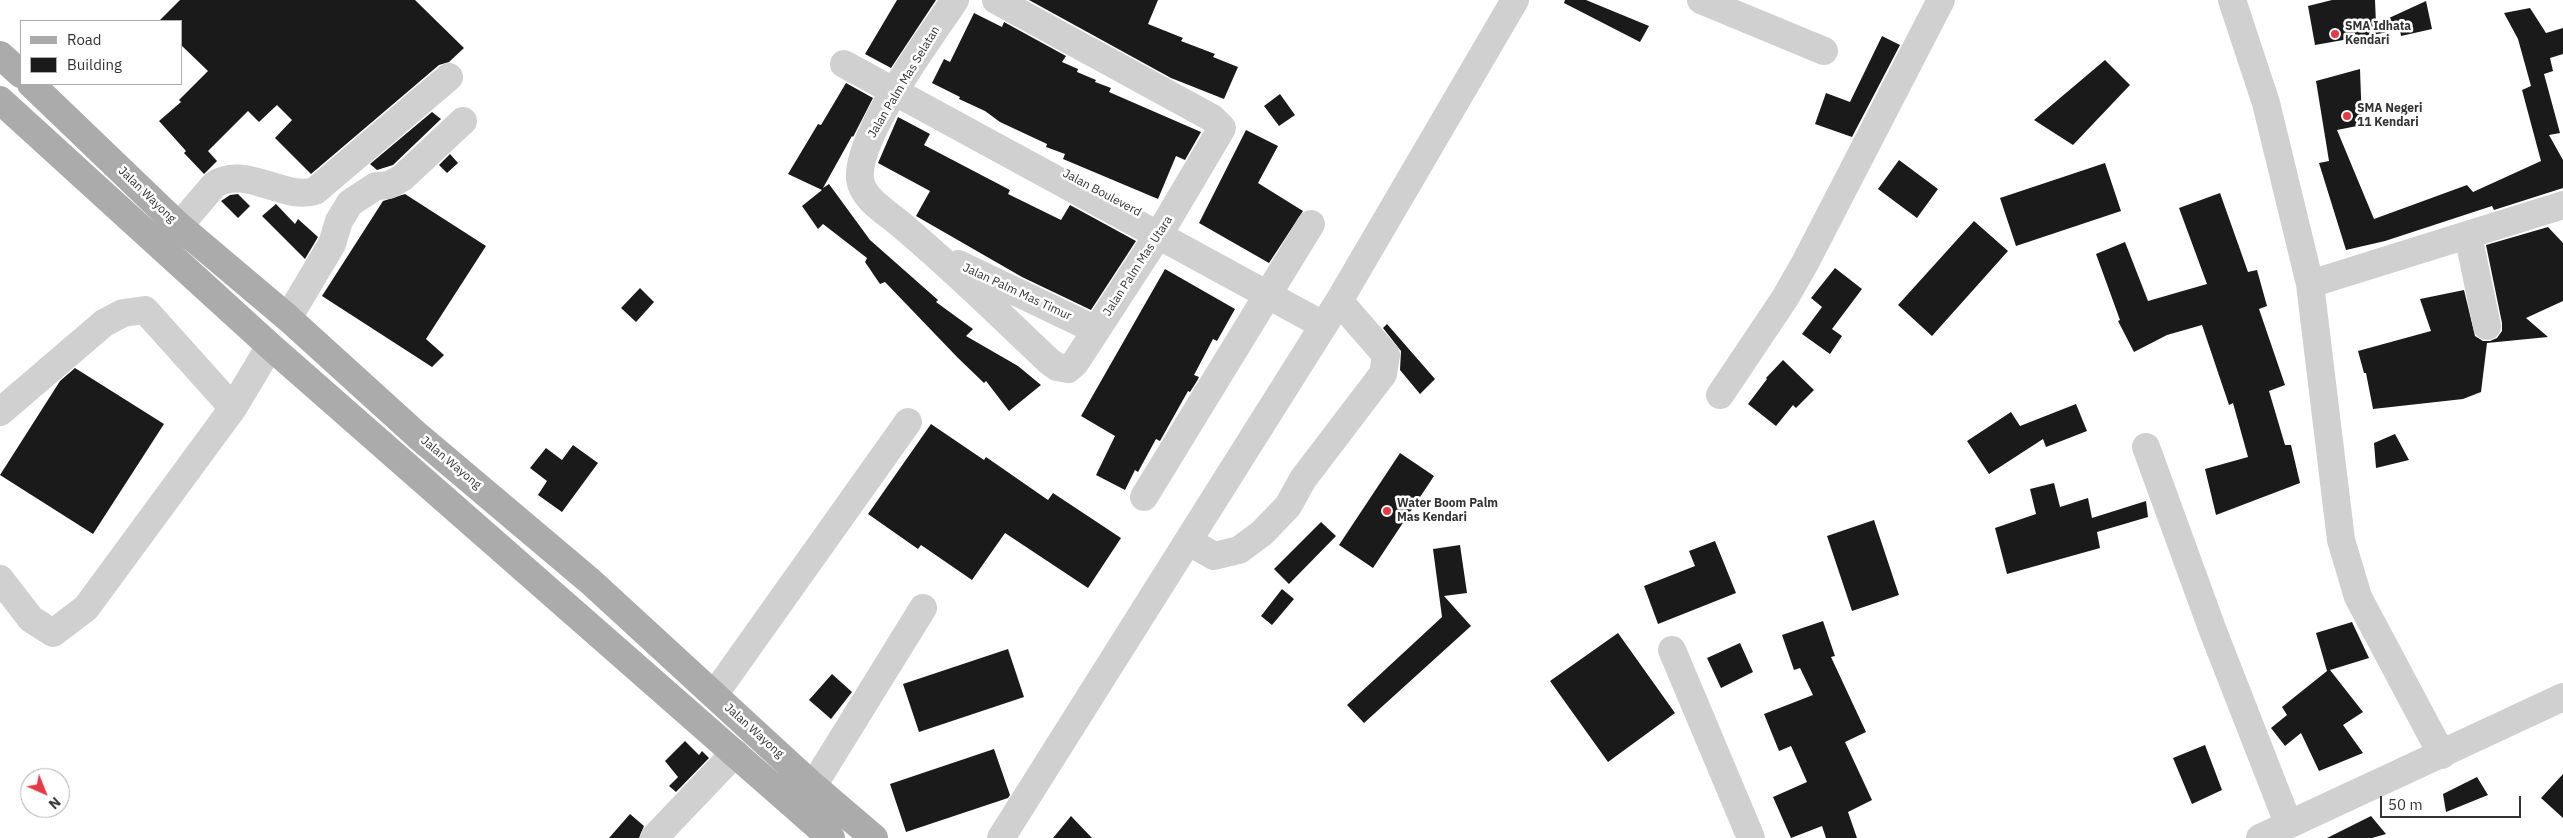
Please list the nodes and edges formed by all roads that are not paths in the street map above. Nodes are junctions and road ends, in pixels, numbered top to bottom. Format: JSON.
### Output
{"nodes":[{"id":1,"x":955,"y":0,"type":"edge"},
{"id":2,"x":996,"y":0,"type":"edge"},
{"id":3,"x":1515,"y":0,"type":"edge"},
{"id":4,"x":1701,"y":0,"type":"edge"},
{"id":5,"x":1941,"y":0,"type":"edge"},
{"id":6,"x":2232,"y":0,"type":"edge"},
{"id":7,"x":1824,"y":51,"type":"dead end"},
{"id":8,"x":0,"y":55,"type":"edge"},
{"id":9,"x":844,"y":64,"type":"dead end"},
{"id":10,"x":20,"y":73,"type":"edge"},
{"id":11,"x":449,"y":77,"type":"dead end"},
{"id":12,"x":32,"y":85,"type":"edge"},
{"id":13,"x":898,"y":88,"type":"junction"},
{"id":14,"x":0,"y":100,"type":"edge"},
{"id":15,"x":463,"y":121,"type":"dead end"},
{"id":16,"x":861,"y":167,"type":"joint"},
{"id":17,"x":2563,"y":205,"type":"edge"},
{"id":18,"x":1311,"y":224,"type":"dead end"},
{"id":19,"x":179,"y":226,"type":"junction"},
{"id":20,"x":1161,"y":230,"type":"junction"},
{"id":21,"x":2468,"y":235,"type":"junction"},
{"id":22,"x":937,"y":255,"type":"junction"},
{"id":23,"x":2310,"y":284,"type":"junction"},
{"id":24,"x":1270,"y":291,"type":"junction"},
{"id":25,"x":1331,"y":314,"type":"junction"},
{"id":26,"x":288,"y":318,"type":"junction"},
{"id":27,"x":2486,"y":326,"type":"dead end"},
{"id":28,"x":1096,"y":330,"type":"junction"},
{"id":29,"x":270,"y":346,"type":"junction"},
{"id":30,"x":1720,"y":395,"type":"dead end"},
{"id":31,"x":232,"y":408,"type":"junction"},
{"id":32,"x":0,"y":412,"type":"edge"},
{"id":33,"x":908,"y":422,"type":"dead end"},
{"id":34,"x":2146,"y":447,"type":"dead end"},
{"id":35,"x":1144,"y":497,"type":"dead end"},
{"id":36,"x":1188,"y":541,"type":"junction"},
{"id":37,"x":0,"y":579,"type":"edge"},
{"id":38,"x":923,"y":608,"type":"dead end"},
{"id":39,"x":1672,"y":650,"type":"dead end"},
{"id":40,"x":714,"y":695,"type":"junction"},
{"id":41,"x":2563,"y":697,"type":"edge"},
{"id":42,"x":735,"y":753,"type":"junction"},
{"id":43,"x":2442,"y":755,"type":"junction"},
{"id":44,"x":813,"y":786,"type":"junction"},
{"id":45,"x":2275,"y":832,"type":"edge"},
{"id":46,"x":654,"y":838,"type":"edge"},
{"id":47,"x":831,"y":838,"type":"edge"},
{"id":48,"x":874,"y":838,"type":"edge"},
{"id":49,"x":1001,"y":838,"type":"edge"},
{"id":50,"x":1751,"y":838,"type":"edge"}],
"edges":[{"from":1,"to":13,"type":"street","name":"Jalan Palm Mas Selatan"},
{"from":2,"to":20,"type":"street","name":"Jalan Palm Mas Utara"},
{"from":3,"to":25,"type":"street"},
{"from":4,"to":7,"type":"street"},
{"from":5,"to":30,"type":"street"},
{"from":6,"to":23,"type":"street"},
{"from":8,"to":10,"type":"main road"},
{"from":9,"to":13,"type":"street","name":"Jalan Bouleverd"},
{"from":11,"to":19,"type":"street"},
{"from":12,"to":19,"type":"main road","name":"Jalan Wayong"},
{"from":13,"to":16,"type":"street","name":"Jalan Palm Mas Selatan"},
{"from":13,"to":20,"type":"street","name":"Jalan Bouleverd"},
{"from":14,"to":29,"type":"main road"},
{"from":15,"to":26,"type":"street"},
{"from":16,"to":22,"type":"street","name":"Jalan Palm Mas Utara"},
{"from":17,"to":21,"type":"street"},
{"from":18,"to":24,"type":"street"},
{"from":19,"to":26,"type":"main road","name":"Jalan Wayong"},
{"from":20,"to":24,"type":"street","name":"Jalan Bouleverd"},
{"from":20,"to":28,"type":"street","name":"Jalan Palm Mas Utara"},
{"from":21,"to":23,"type":"street"},
{"from":21,"to":27,"type":"street"},
{"from":22,"to":28,"type":"street","name":"Jalan Palm Mas Timur"},
{"from":22,"to":28,"type":"street","name":"Jalan Palm Mas Utara"},
{"from":23,"to":43,"type":"street"},
{"from":24,"to":25,"type":"street","name":"Jalan Bouleverd"},
{"from":24,"to":35,"type":"street"},
{"from":25,"to":36,"type":"street"},
{"from":25,"to":36,"type":"street"},
{"from":26,"to":40,"type":"main road","name":"Jalan Wayong"},
{"from":29,"to":31,"type":"street"},
{"from":29,"to":42,"type":"main road"},
{"from":31,"to":32,"type":"street"},
{"from":31,"to":37,"type":"street"},
{"from":33,"to":40,"type":"street"},
{"from":34,"to":45,"type":"street"},
{"from":36,"to":49,"type":"street"},
{"from":38,"to":44,"type":"street"},
{"from":39,"to":50,"type":"street"},
{"from":40,"to":44,"type":"main road","name":"Jalan Wayong"},
{"from":41,"to":43,"type":"street"},
{"from":42,"to":46,"type":"street"},
{"from":42,"to":47,"type":"main road"},
{"from":43,"to":45,"type":"street"},
{"from":44,"to":48,"type":"main road","name":"Jalan Wayong"}]}
